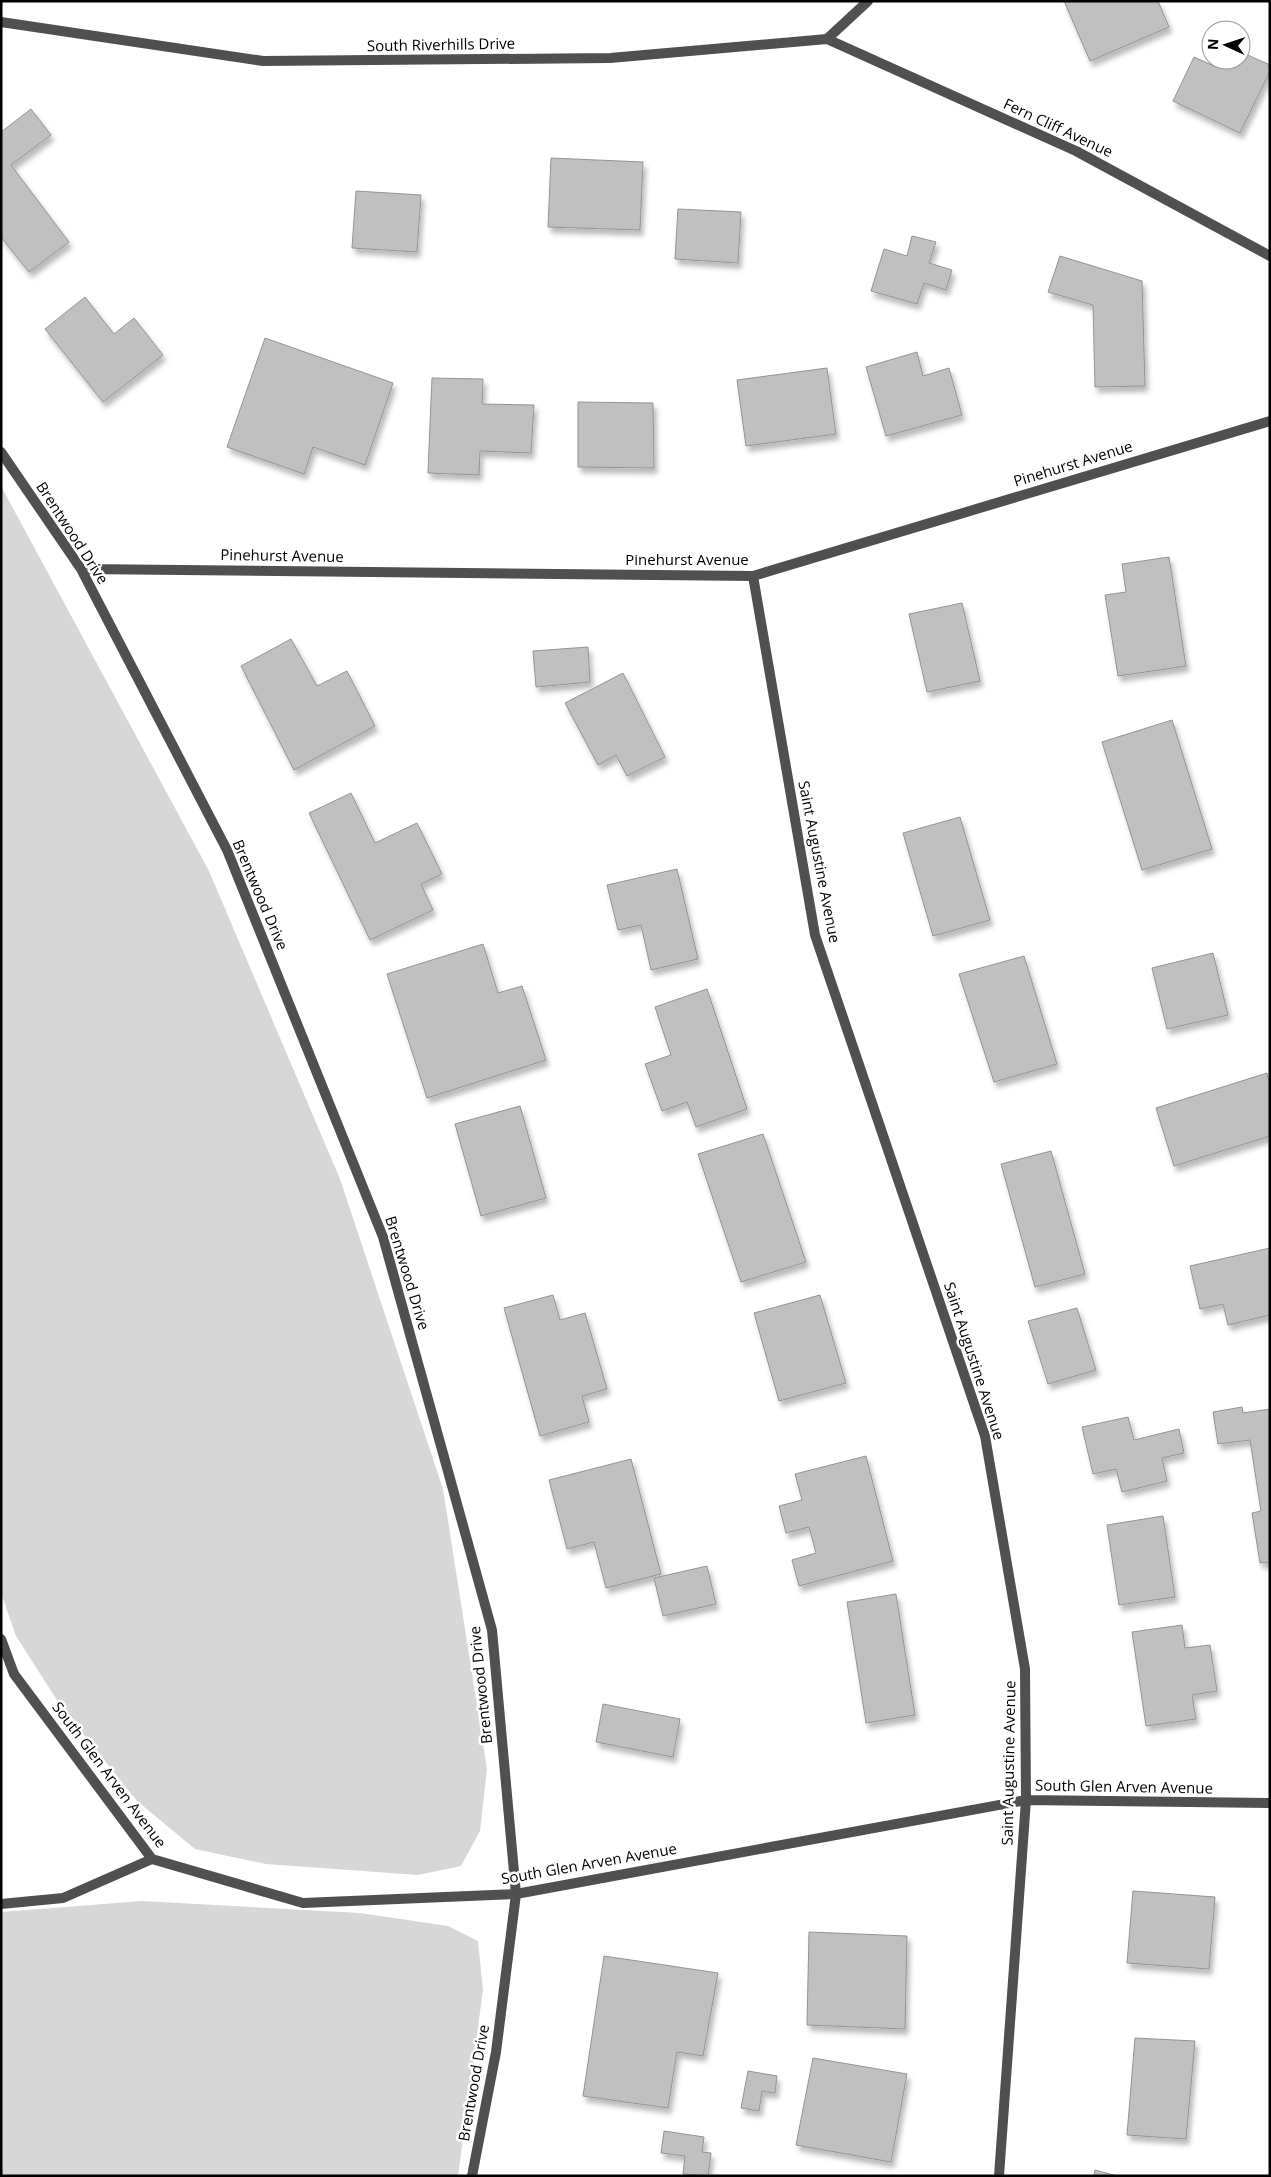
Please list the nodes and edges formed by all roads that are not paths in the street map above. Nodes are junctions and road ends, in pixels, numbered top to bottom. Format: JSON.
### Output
{"nodes":[{"id":1,"x":868,"y":1,"type":"edge"},
{"id":2,"x":1,"y":22,"type":"edge"},
{"id":3,"x":828,"y":39,"type":"junction"},
{"id":4,"x":1270,"y":256,"type":"edge"},
{"id":5,"x":1270,"y":421,"type":"edge"},
{"id":6,"x":1,"y":452,"type":"edge"},
{"id":7,"x":81,"y":569,"type":"junction"},
{"id":8,"x":753,"y":576,"type":"junction"},
{"id":9,"x":1,"y":1639,"type":"edge"},
{"id":10,"x":1026,"y":1800,"type":"junction"},
{"id":11,"x":1270,"y":1803,"type":"edge"},
{"id":12,"x":152,"y":1860,"type":"junction"},
{"id":13,"x":516,"y":1894,"type":"junction"},
{"id":14,"x":1,"y":1904,"type":"edge"},
{"id":15,"x":472,"y":2176,"type":"edge"},
{"id":16,"x":999,"y":2176,"type":"edge"}],
"edges":[{"from":1,"to":3,"type":"street"},
{"from":2,"to":3,"type":"street","name":"South Riverhills Drive"},
{"from":3,"to":4,"type":"street","name":"Fern Cliff Avenue"},
{"from":5,"to":8,"type":"street","name":"Pinehurst Avenue"},
{"from":6,"to":7,"type":"street","name":"Brentwood Drive"},
{"from":7,"to":8,"type":"street","name":"Pinehurst Avenue"},
{"from":7,"to":13,"type":"street","name":"Brentwood Drive"},
{"from":8,"to":10,"type":"street","name":"Saint Augustine Avenue"},
{"from":9,"to":12,"type":"street","name":"South Glen Arven Avenue"},
{"from":10,"to":11,"type":"street","name":"South Glen Arven Avenue"},
{"from":10,"to":13,"type":"street","name":"South Glen Arven Avenue"},
{"from":10,"to":16,"type":"street","name":"Saint Augustine Avenue"},
{"from":12,"to":13,"type":"street","name":"South Glen Arven Avenue"},
{"from":12,"to":14,"type":"street"},
{"from":13,"to":15,"type":"street","name":"Brentwood Drive"}]}
